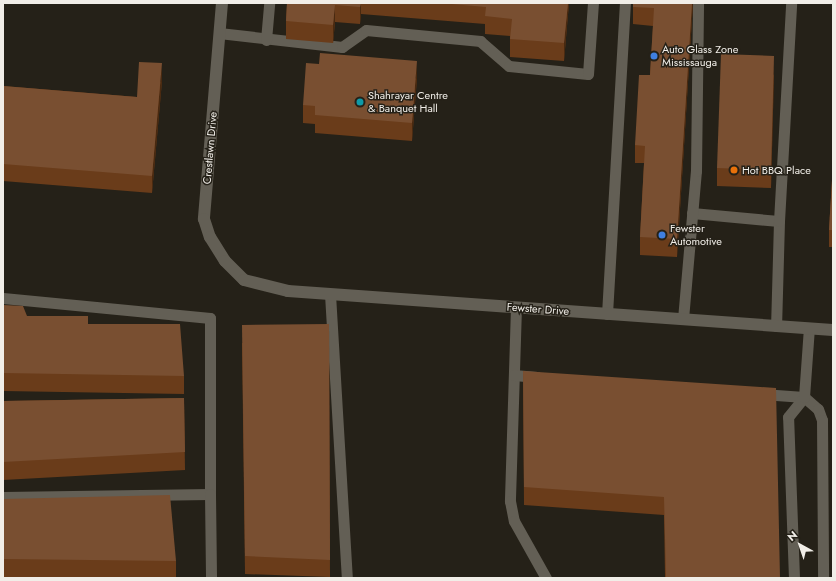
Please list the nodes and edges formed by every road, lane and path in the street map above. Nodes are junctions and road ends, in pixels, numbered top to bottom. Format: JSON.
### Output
{"nodes":[{"id":1,"x":222,"y":3,"type":"edge"},
{"id":2,"x":269,"y":3,"type":"edge"},
{"id":3,"x":593,"y":3,"type":"edge"},
{"id":4,"x":625,"y":3,"type":"edge"},
{"id":5,"x":698,"y":3,"type":"edge"},
{"id":6,"x":791,"y":3,"type":"edge"},
{"id":7,"x":219,"y":33,"type":"junction"},
{"id":8,"x":266,"y":40,"type":"junction"},
{"id":9,"x":692,"y":213,"type":"junction"},
{"id":10,"x":778,"y":221,"type":"junction"},
{"id":11,"x":244,"y":280,"type":"joint"},
{"id":12,"x":330,"y":294,"type":"junction"},
{"id":13,"x":3,"y":298,"type":"edge"},
{"id":14,"x":516,"y":307,"type":"junction"},
{"id":15,"x":607,"y":314,"type":"junction"},
{"id":16,"x":683,"y":319,"type":"junction"},
{"id":17,"x":776,"y":326,"type":"junction"},
{"id":18,"x":809,"y":328,"type":"junction"},
{"id":19,"x":833,"y":330,"type":"edge"},
{"id":20,"x":514,"y":375,"type":"junction"},
{"id":21,"x":553,"y":378,"type":"edge"},
{"id":22,"x":749,"y":393,"type":"edge"},
{"id":23,"x":804,"y":397,"type":"junction"},
{"id":24,"x":210,"y":494,"type":"junction"},
{"id":25,"x":3,"y":496,"type":"edge"},
{"id":26,"x":211,"y":578,"type":"edge"},
{"id":27,"x":347,"y":578,"type":"edge"},
{"id":28,"x":546,"y":578,"type":"edge"},
{"id":29,"x":794,"y":578,"type":"edge"},
{"id":30,"x":823,"y":578,"type":"edge"}],
"edges":[{"from":1,"to":7,"type":"street","name":"Crestlawn Drive"},
{"from":2,"to":8,"type":"lane"},
{"from":3,"to":8,"type":"lane"},
{"from":4,"to":15,"type":"lane"},
{"from":5,"to":9,"type":"lane"},
{"from":6,"to":10,"type":"lane"},
{"from":7,"to":8,"type":"lane"},
{"from":7,"to":11,"type":"street","name":"Crestlawn Drive"},
{"from":9,"to":10,"type":"lane"},
{"from":9,"to":16,"type":"lane"},
{"from":10,"to":17,"type":"lane"},
{"from":11,"to":12,"type":"street","name":"Fewster Drive"},
{"from":12,"to":14,"type":"street","name":"Fewster Drive"},
{"from":12,"to":27,"type":"lane"},
{"from":13,"to":24,"type":"lane"},
{"from":14,"to":15,"type":"street","name":"Fewster Drive"},
{"from":14,"to":20,"type":"lane"},
{"from":15,"to":16,"type":"street","name":"Fewster Drive"},
{"from":16,"to":17,"type":"street","name":"Fewster Drive"},
{"from":17,"to":18,"type":"street","name":"Fewster Drive"},
{"from":18,"to":19,"type":"street","name":"Fewster Drive"},
{"from":18,"to":23,"type":"lane"},
{"from":20,"to":21,"type":"lane"},
{"from":20,"to":28,"type":"lane"},
{"from":22,"to":23,"type":"lane"},
{"from":23,"to":29,"type":"lane"},
{"from":23,"to":30,"type":"lane"},
{"from":24,"to":25,"type":"lane"},
{"from":24,"to":26,"type":"lane"}]}
